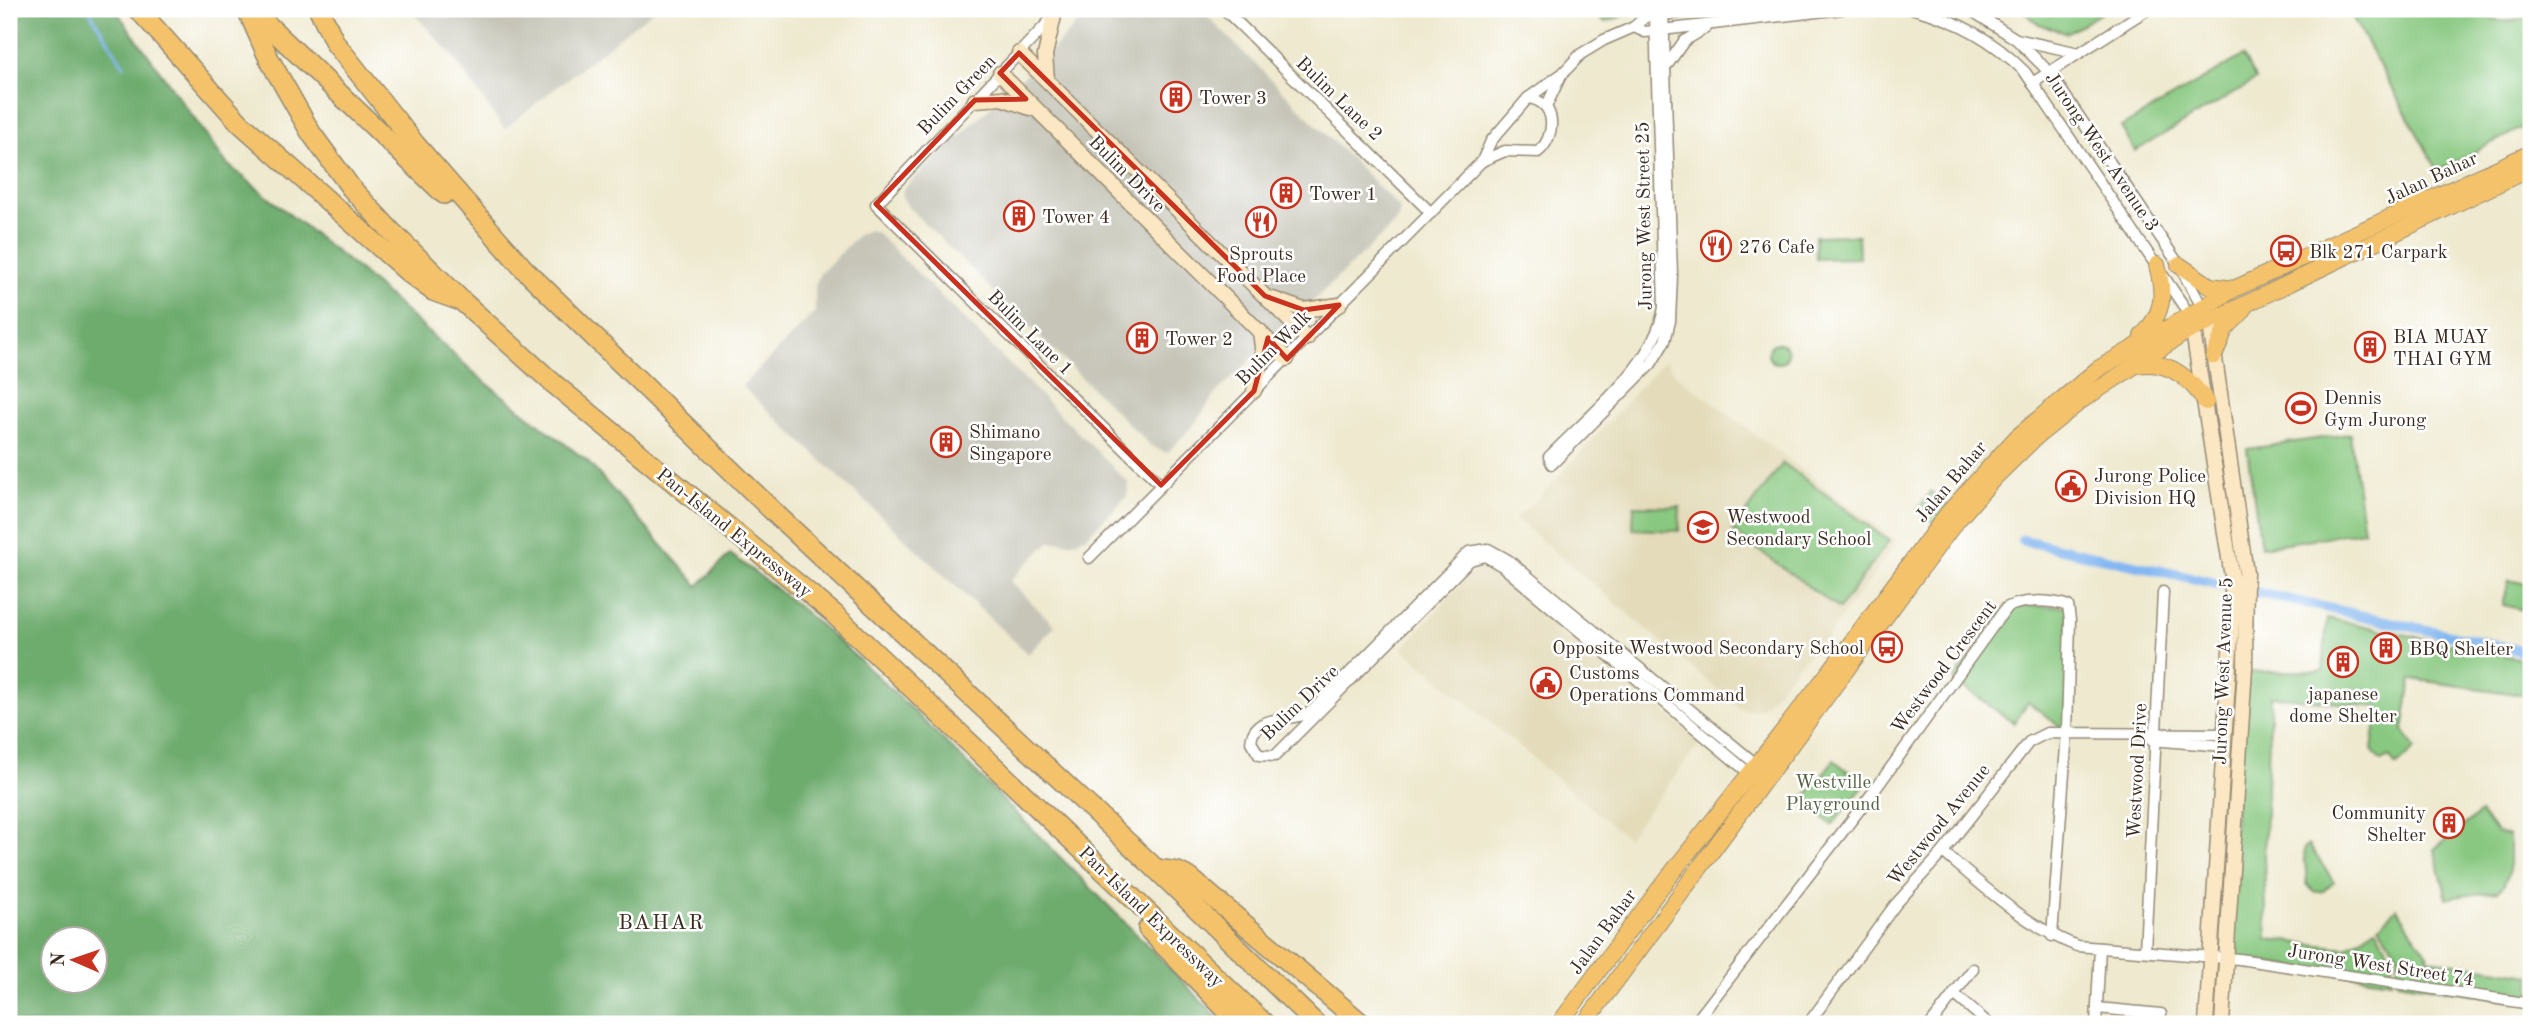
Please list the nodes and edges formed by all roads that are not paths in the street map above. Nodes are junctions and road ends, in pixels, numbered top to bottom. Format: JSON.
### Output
{"nodes":[{"id":1,"x":138,"y":9,"type":"edge"},
{"id":2,"x":249,"y":9,"type":"edge"},
{"id":3,"x":319,"y":9,"type":"edge"},
{"id":4,"x":1224,"y":9,"type":"edge"},
{"id":5,"x":1710,"y":9,"type":"edge"},
{"id":6,"x":1842,"y":9,"type":"edge"},
{"id":7,"x":1914,"y":9,"type":"edge"},
{"id":8,"x":1969,"y":9,"type":"edge"},
{"id":9,"x":2148,"y":9,"type":"edge"},
{"id":10,"x":1058,"y":12,"type":"edge"},
{"id":11,"x":1660,"y":12,"type":"edge"},
{"id":12,"x":1708,"y":26,"type":"junction"},
{"id":13,"x":1634,"y":27,"type":"junction"},
{"id":14,"x":1660,"y":30,"type":"junction"},
{"id":15,"x":2016,"y":39,"type":"junction"},
{"id":16,"x":1019,"y":53,"type":"junction"},
{"id":17,"x":2079,"y":53,"type":"junction"},
{"id":18,"x":1666,"y":67,"type":"junction"},
{"id":19,"x":2049,"y":72,"type":"junction"},
{"id":20,"x":1000,"y":73,"type":"junction"},
{"id":21,"x":1563,"y":73,"type":"junction"},
{"id":22,"x":1047,"y":80,"type":"junction"},
{"id":23,"x":2034,"y":82,"type":"junction"},
{"id":24,"x":1528,"y":98,"type":"junction"},
{"id":25,"x":975,"y":100,"type":"junction"},
{"id":26,"x":1546,"y":107,"type":"junction"},
{"id":27,"x":1041,"y":113,"type":"junction"},
{"id":28,"x":2531,"y":153,"type":"edge"},
{"id":29,"x":1482,"y":161,"type":"junction"},
{"id":30,"x":2531,"y":168,"type":"edge"},
{"id":31,"x":876,"y":204,"type":"joint"},
{"id":32,"x":1432,"y":213,"type":"junction"},
{"id":33,"x":2368,"y":229,"type":"junction"},
{"id":34,"x":2383,"y":240,"type":"junction"},
{"id":35,"x":2157,"y":265,"type":"junction"},
{"id":36,"x":2179,"y":265,"type":"junction"},
{"id":37,"x":524,"y":269,"type":"junction"},
{"id":38,"x":2234,"y":289,"type":"junction"},
{"id":39,"x":2265,"y":295,"type":"junction"},
{"id":40,"x":1265,"y":296,"type":"junction"},
{"id":41,"x":462,"y":301,"type":"junction"},
{"id":42,"x":1339,"y":305,"type":"junction"},
{"id":43,"x":2198,"y":318,"type":"junction"},
{"id":44,"x":1260,"y":331,"type":"junction"},
{"id":45,"x":1307,"y":338,"type":"junction"},
{"id":46,"x":2130,"y":348,"type":"junction"},
{"id":47,"x":2214,"y":356,"type":"junction"},
{"id":48,"x":1287,"y":359,"type":"junction"},
{"id":49,"x":2131,"y":366,"type":"junction"},
{"id":50,"x":1254,"y":391,"type":"junction"},
{"id":51,"x":2206,"y":402,"type":"junction"},
{"id":52,"x":1161,"y":485,"type":"junction"},
{"id":53,"x":1089,"y":558,"type":"dead end"},
{"id":54,"x":2162,"y":592,"type":"dead end"},
{"id":55,"x":2067,"y":732,"type":"junction"},
{"id":56,"x":2155,"y":736,"type":"junction"},
{"id":57,"x":2224,"y":740,"type":"junction"},
{"id":58,"x":1753,"y":769,"type":"junction"},
{"id":59,"x":1943,"y":852,"type":"junction"},
{"id":60,"x":1101,"y":867,"type":"junction"},
{"id":61,"x":1156,"y":869,"type":"junction"},
{"id":62,"x":1657,"y":892,"type":"junction"},
{"id":63,"x":1674,"y":900,"type":"junction"},
{"id":64,"x":2052,"y":936,"type":"junction"},
{"id":65,"x":2100,"y":948,"type":"junction"},
{"id":66,"x":2146,"y":951,"type":"junction"},
{"id":67,"x":2219,"y":957,"type":"junction"},
{"id":68,"x":1973,"y":969,"type":"dead end"},
{"id":69,"x":1954,"y":994,"type":"junction"},
{"id":70,"x":2531,"y":1004,"type":"edge"},
{"id":71,"x":2097,"y":1008,"type":"junction"},
{"id":72,"x":2161,"y":1014,"type":"dead end"},
{"id":73,"x":1240,"y":1024,"type":"edge"},
{"id":74,"x":1265,"y":1024,"type":"edge"},
{"id":75,"x":1316,"y":1024,"type":"edge"},
{"id":76,"x":1362,"y":1024,"type":"edge"},
{"id":77,"x":1559,"y":1024,"type":"edge"},
{"id":78,"x":1584,"y":1024,"type":"edge"},
{"id":79,"x":1694,"y":1024,"type":"edge"},
{"id":80,"x":1808,"y":1024,"type":"edge"},
{"id":81,"x":1931,"y":1024,"type":"edge"},
{"id":82,"x":1989,"y":1024,"type":"edge"},
{"id":83,"x":2096,"y":1024,"type":"edge"},
{"id":84,"x":2206,"y":1024,"type":"edge"},
{"id":85,"x":2222,"y":1024,"type":"edge"}],
"edges":[{"from":1,"to":41,"type":"highway"},
{"from":2,"to":37,"type":"highway"},
{"from":2,"to":41,"type":"highway","name":"Pan-Island Expressway"},
{"from":3,"to":37,"type":"highway","name":"Pan-Island Expressway"},
{"from":4,"to":32,"type":"street","name":"Bulim Lane 2"},
{"from":5,"to":11,"type":"street"},
{"from":6,"to":12,"type":"street"},
{"from":7,"to":23,"type":"street","name":"Jurong West Avenue 3"},
{"from":8,"to":15,"type":"street","name":"Jurong West Avenue 3"},
{"from":9,"to":17,"type":"street"},
{"from":10,"to":16,"type":"street","name":"Bulim Green"},
{"from":10,"to":22,"type":"street"},
{"from":11,"to":13,"type":"street","name":"Bulim Walk"},
{"from":11,"to":14,"type":"street","name":"Jurong West Street 25"},
{"from":12,"to":14,"type":"street"},
{"from":12,"to":18,"type":"street"},
{"from":13,"to":14,"type":"street"},
{"from":13,"to":21,"type":"street","name":"Bulim Walk"},
{"from":14,"to":18,"type":"street","name":"Jurong West Street 25"},
{"from":14,"to":18,"type":"street","name":"Jurong West Street 25"},
{"from":15,"to":17,"type":"street"},
{"from":15,"to":19,"type":"street","name":"Jurong West Avenue 3"},
{"from":16,"to":20,"type":"street","name":"Bulim Green"},
{"from":16,"to":22,"type":"street","name":"Bulim Drive"},
{"from":17,"to":19,"type":"street"},
{"from":19,"to":23,"type":"street"},
{"from":19,"to":36,"type":"street","name":"Jurong West Avenue 3"},
{"from":20,"to":25,"type":"street","name":"Bulim Green"},
{"from":20,"to":27,"type":"street","name":"Bulim Drive"},
{"from":21,"to":24,"type":"street","name":"Bulim Walk"},
{"from":21,"to":26,"type":"street","name":"Bulim Walk"},
{"from":22,"to":40,"type":"street","name":"Bulim Drive"},
{"from":23,"to":35,"type":"street","name":"Jurong West Avenue 3"},
{"from":24,"to":26,"type":"street"},
{"from":24,"to":29,"type":"street","name":"Bulim Walk"},
{"from":25,"to":27,"type":"street"},
{"from":25,"to":31,"type":"street","name":"Bulim Green"},
{"from":26,"to":29,"type":"street","name":"Bulim Walk"},
{"from":27,"to":44,"type":"street","name":"Bulim Drive"},
{"from":28,"to":33,"type":"main road","name":"Jalan Bahar"},
{"from":29,"to":32,"type":"street","name":"Bulim Walk"},
{"from":30,"to":34,"type":"main road","name":"Jalan Bahar"},
{"from":31,"to":52,"type":"street","name":"Bulim Lane 1"},
{"from":32,"to":42,"type":"street","name":"Bulim Walk"},
{"from":33,"to":34,"type":"main road"},
{"from":33,"to":38,"type":"main road","name":"Jalan Bahar"},
{"from":34,"to":39,"type":"main road","name":"Jalan Bahar"},
{"from":35,"to":43,"type":"street","name":"Jurong West Avenue 3"},
{"from":35,"to":46,"type":"main road"},
{"from":36,"to":38,"type":"main road"},
{"from":36,"to":43,"type":"street","name":"Jurong West Avenue 3"},
{"from":37,"to":61,"type":"highway","name":"Pan-Island Expressway"},
{"from":38,"to":43,"type":"main road","name":"Jalan Bahar"},
{"from":39,"to":43,"type":"main road","name":"Jalan Bahar"},
{"from":39,"to":47,"type":"main road"},
{"from":40,"to":42,"type":"street"},
{"from":40,"to":45,"type":"street","name":"Bulim Drive"},
{"from":41,"to":60,"type":"highway","name":"Pan-Island Expressway"},
{"from":42,"to":45,"type":"street","name":"Bulim Walk"},
{"from":43,"to":46,"type":"main road","name":"Jalan Bahar"},
{"from":43,"to":47,"type":"street","name":"Jurong West Avenue 5"},
{"from":43,"to":49,"type":"main road","name":"Jalan Bahar"},
{"from":43,"to":51,"type":"street","name":"Jurong West Avenue 5"},
{"from":44,"to":48,"type":"street","name":"Bulim Drive"},
{"from":44,"to":50,"type":"street"},
{"from":45,"to":48,"type":"street","name":"Bulim Walk"},
{"from":46,"to":58,"type":"main road","name":"Jalan Bahar"},
{"from":47,"to":67,"type":"street","name":"Jurong West Avenue 5"},
{"from":48,"to":50,"type":"street","name":"Bulim Walk"},
{"from":49,"to":51,"type":"main road"},
{"from":49,"to":63,"type":"main road","name":"Jalan Bahar"},
{"from":50,"to":52,"type":"street","name":"Bulim Walk"},
{"from":51,"to":57,"type":"street","name":"Jurong West Avenue 5"},
{"from":52,"to":53,"type":"street","name":"Bulim Walk"},
{"from":54,"to":56,"type":"street","name":"Westwood Drive"},
{"from":55,"to":56,"type":"street","name":"Westwood Avenue"},
{"from":55,"to":59,"type":"street","name":"Westwood Avenue"},
{"from":55,"to":64,"type":"street","name":"Westwood Crescent"},
{"from":55,"to":79,"type":"street","name":"Westwood Crescent"},
{"from":56,"to":57,"type":"street","name":"Westwood Avenue"},
{"from":56,"to":66,"type":"street","name":"Westwood Drive"},
{"from":57,"to":67,"type":"street","name":"Jurong West Avenue 5"},
{"from":58,"to":58,"type":"street","name":"Bulim Drive"},
{"from":58,"to":62,"type":"main road","name":"Jalan Bahar"},
{"from":59,"to":64,"type":"street","name":"Jurong West Street 74"},
{"from":59,"to":80,"type":"street","name":"Westwood Avenue"},
{"from":60,"to":73,"type":"highway"},
{"from":60,"to":74,"type":"highway","name":"Pan-Island Expressway"},
{"from":61,"to":75,"type":"highway","name":"Pan-Island Expressway"},
{"from":61,"to":76,"type":"highway"},
{"from":62,"to":63,"type":"main road"},
{"from":62,"to":77,"type":"main road","name":"Jalan Bahar"},
{"from":63,"to":78,"type":"main road","name":"Jalan Bahar"},
{"from":64,"to":65,"type":"street","name":"Jurong West Street 74"},
{"from":65,"to":66,"type":"street","name":"Jurong West Street 74"},
{"from":65,"to":71,"type":"street"},
{"from":66,"to":67,"type":"street","name":"Jurong West Street 74"},
{"from":67,"to":70,"type":"street","name":"Jurong West Street 74"},
{"from":67,"to":84,"type":"street","name":"Jurong West Avenue 5"},
{"from":67,"to":85,"type":"street","name":"Jurong West Avenue 5"},
{"from":68,"to":69,"type":"street"},
{"from":69,"to":81,"type":"street"},
{"from":69,"to":82,"type":"street"},
{"from":71,"to":72,"type":"street"},
{"from":71,"to":83,"type":"street"}]}
